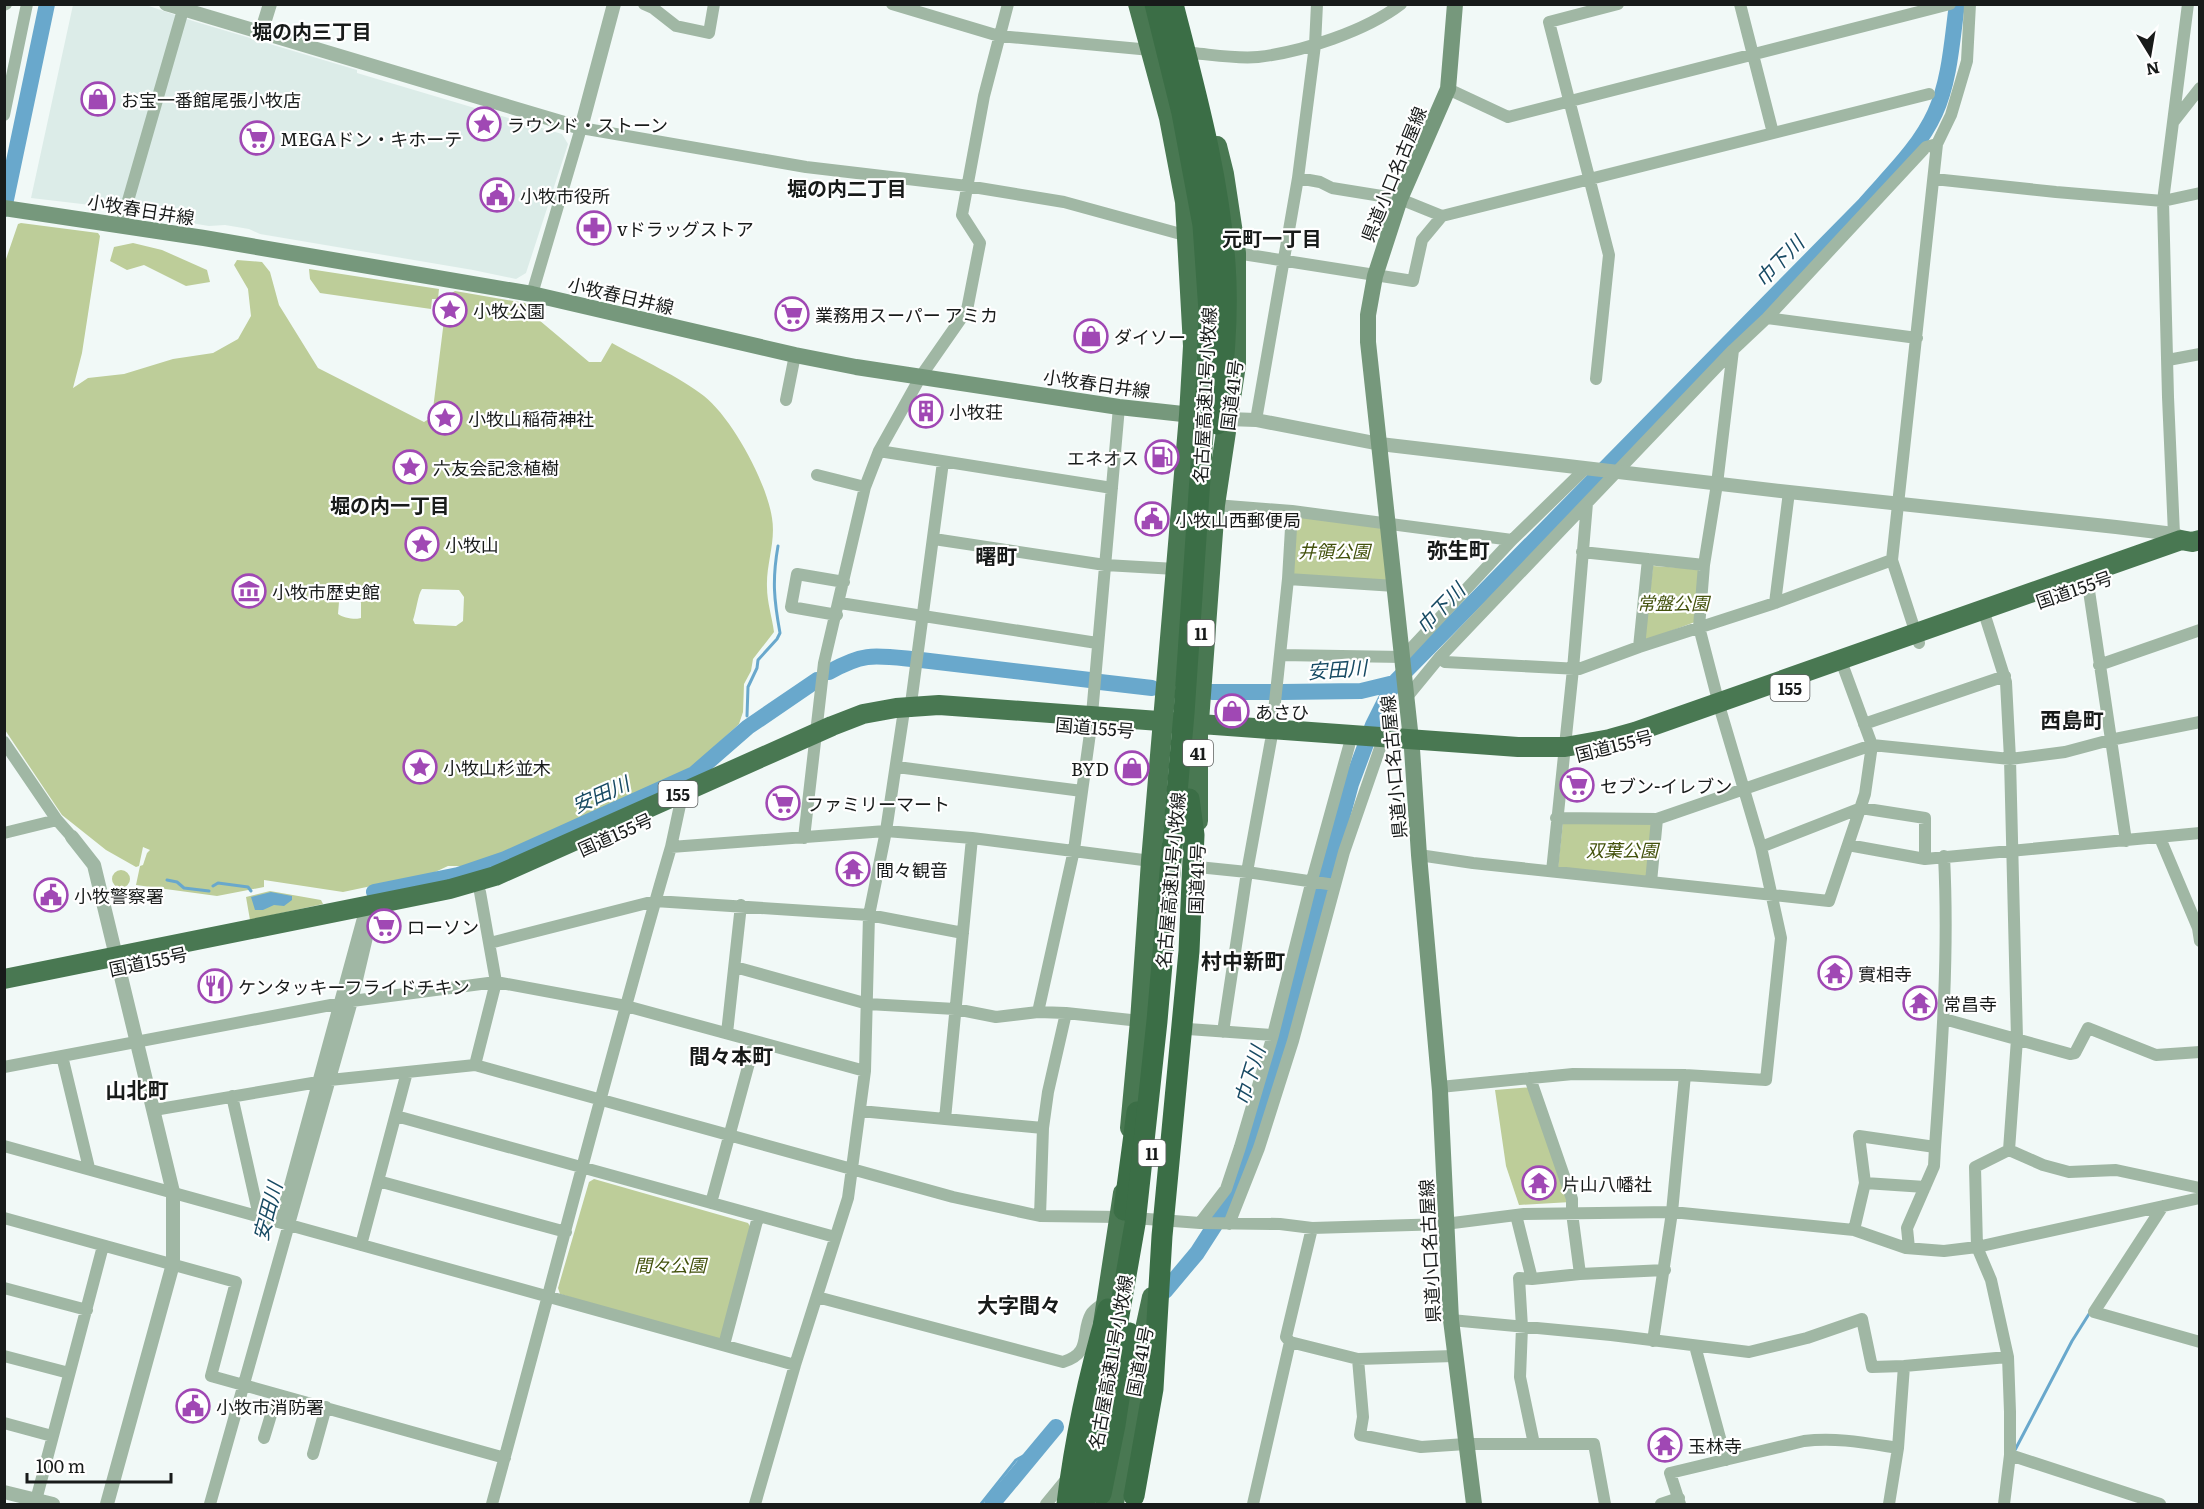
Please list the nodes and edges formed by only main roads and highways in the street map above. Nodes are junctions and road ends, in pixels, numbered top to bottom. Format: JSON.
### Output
{"nodes":[{"id":1,"x":1138,"y":4,"type":"edge"},
{"id":2,"x":1155,"y":4,"type":"edge"},
{"id":3,"x":1162,"y":4,"type":"edge"},
{"id":4,"x":1173,"y":4,"type":"edge"},
{"id":5,"x":1180,"y":4,"type":"edge"},
{"id":6,"x":1455,"y":4,"type":"edge"},
{"id":7,"x":12,"y":210,"type":"edge"},
{"id":8,"x":1189,"y":415,"type":"junction"},
{"id":9,"x":1228,"y":419,"type":"junction"},
{"id":10,"x":1212,"y":466,"type":"junction"},
{"id":11,"x":2191,"y":540,"type":"edge"},
{"id":12,"x":1917,"y":638,"type":"junction"},
{"id":13,"x":1720,"y":707,"type":"junction"},
{"id":14,"x":1163,"y":726,"type":"junction"},
{"id":15,"x":1199,"y":729,"type":"junction"},
{"id":16,"x":815,"y":738,"type":"junction"},
{"id":17,"x":1412,"y":744,"type":"junction"},
{"id":18,"x":1189,"y":799,"type":"junction"},
{"id":19,"x":117,"y":961,"type":"junction"},
{"id":20,"x":4,"y":979,"type":"edge"},
{"id":21,"x":4,"y":990,"type":"edge"},
{"id":22,"x":1149,"y":1021,"type":"junction"},
{"id":23,"x":1068,"y":1504,"type":"edge"},
{"id":24,"x":1073,"y":1504,"type":"edge"},
{"id":25,"x":1084,"y":1504,"type":"edge"},
{"id":26,"x":1118,"y":1504,"type":"edge"},
{"id":27,"x":1474,"y":1504,"type":"edge"}],
"edges":[{"from":1,"to":8,"type":"highway","number":"41"},
{"from":2,"to":22,"type":"highway","name":"名古屋高速11号小牧線","number":"11","bridge":true},
{"from":3,"to":10,"type":"highway","bridge":true},
{"from":4,"to":10,"type":"highway","name":"名古屋高速11号小牧線","number":"11","bridge":true},
{"from":5,"to":9,"type":"highway","name":"国道41号","number":"41"},
{"from":6,"to":17,"type":"main road","name":"県道小口名古屋線"},
{"from":7,"to":8,"type":"main road","name":"小牧春日井線"},
{"from":8,"to":9,"type":"main road","name":"小牧春日井線"},
{"from":8,"to":14,"type":"highway","number":"41"},
{"from":9,"to":15,"type":"highway","name":"国道41号","number":"41"},
{"from":10,"to":18,"type":"highway","name":"名古屋高速11号小牧線","number":"11"},
{"from":11,"to":12,"type":"highway","name":"国道155号","number":"155"},
{"from":11,"to":12,"type":"highway","name":"国道155号","number":"155"},
{"from":12,"to":13,"type":"highway","name":"国道155号","number":"155"},
{"from":12,"to":13,"type":"highway","name":"国道155号","number":"155"},
{"from":13,"to":17,"type":"highway","name":"国道155号","number":"155"},
{"from":14,"to":15,"type":"highway","name":"国道155号","number":"155"},
{"from":14,"to":16,"type":"highway","name":"国道155号","number":"155"},
{"from":14,"to":22,"type":"highway","number":"41"},
{"from":15,"to":17,"type":"highway","name":"国道155号","number":"155"},
{"from":15,"to":26,"type":"highway","name":"国道41号","number":"41"},
{"from":16,"to":19,"type":"highway","name":"国道155号","number":"155"},
{"from":16,"to":19,"type":"highway","name":"国道155号","number":"155"},
{"from":17,"to":27,"type":"main road","name":"県道小口名古屋線"},
{"from":18,"to":26,"type":"highway","number":"11","bridge":true},
{"from":18,"to":26,"type":"highway","bridge":true},
{"from":19,"to":20,"type":"highway","name":"国道155号","number":"155"},
{"from":19,"to":21,"type":"highway","name":"国道155号","number":"155"},
{"from":22,"to":23,"type":"highway","bridge":true},
{"from":22,"to":24,"type":"highway","number":"41"},
{"from":22,"to":25,"type":"highway","name":"名古屋高速11号小牧線","number":"11","bridge":true}]}
